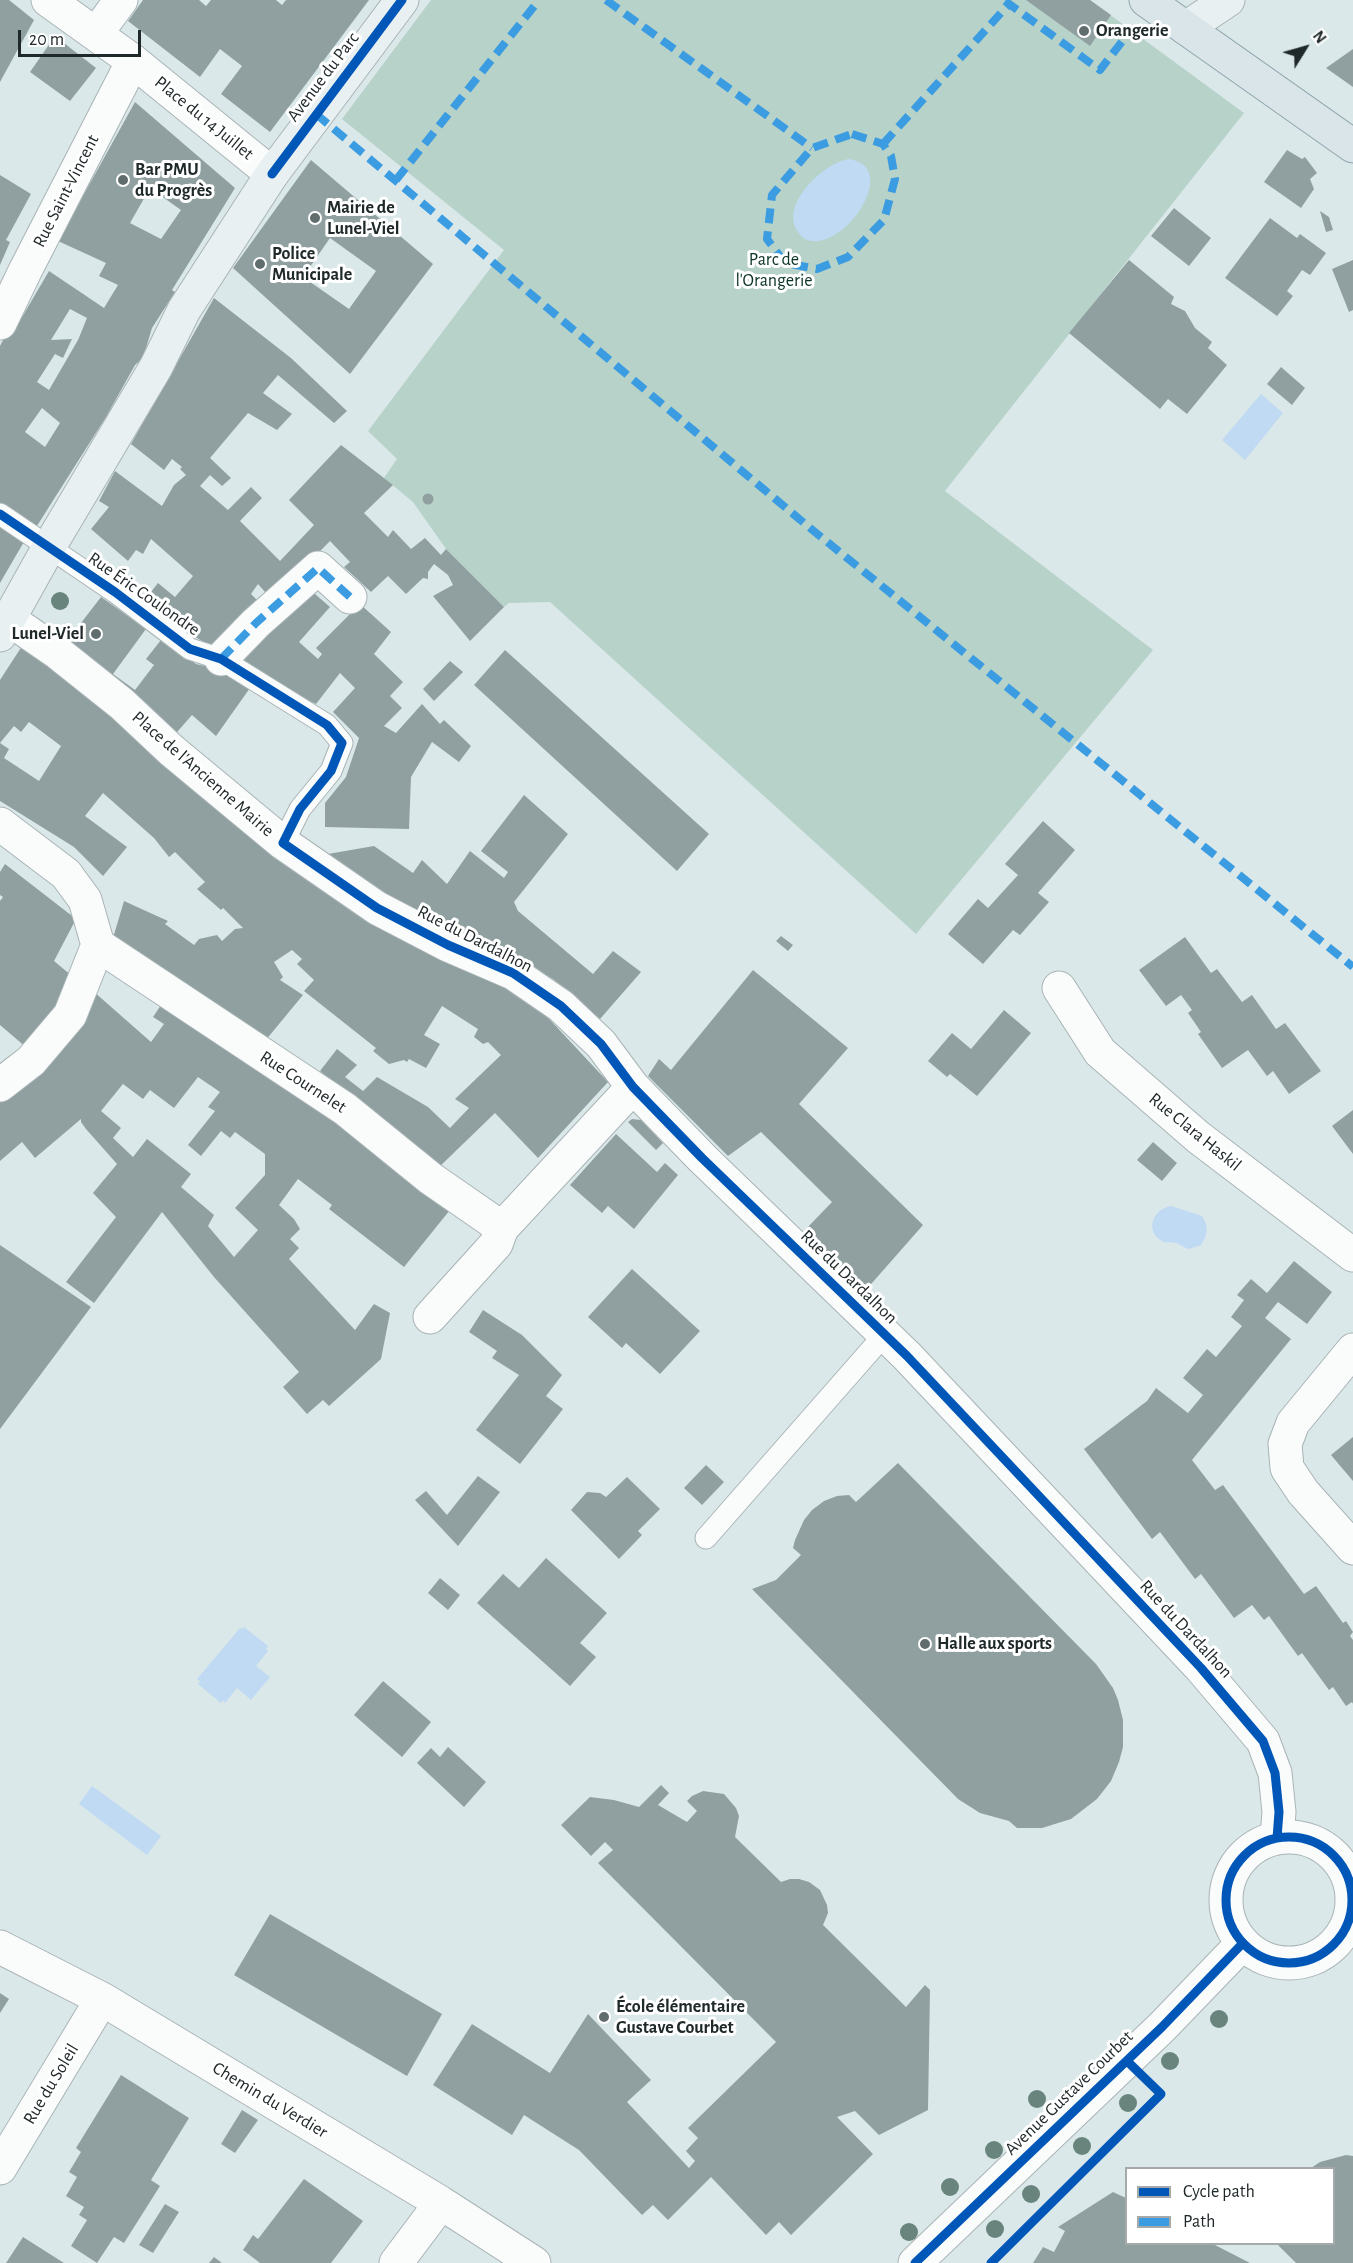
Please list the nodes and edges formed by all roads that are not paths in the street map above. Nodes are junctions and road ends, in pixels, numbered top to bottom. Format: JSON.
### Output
{"nodes":[{"id":1,"x":48,"y":0,"type":"edge"},
{"id":2,"x":121,"y":0,"type":"edge"},
{"id":3,"x":402,"y":0,"type":"edge"},
{"id":4,"x":1146,"y":0,"type":"edge"},
{"id":5,"x":1228,"y":0,"type":"edge"},
{"id":6,"x":1186,"y":28,"type":"junction"},
{"id":7,"x":96,"y":34,"type":"junction"},
{"id":8,"x":133,"y":61,"type":"junction"},
{"id":9,"x":1353,"y":146,"type":"edge"},
{"id":10,"x":272,"y":174,"type":"junction"},
{"id":11,"x":0,"y":323,"type":"edge"},
{"id":12,"x":0,"y":513,"type":"edge"},
{"id":13,"x":49,"y":547,"type":"junction"},
{"id":14,"x":350,"y":597,"type":"dead end"},
{"id":15,"x":5,"y":627,"type":"edge"},
{"id":16,"x":221,"y":659,"type":"junction"},
{"id":17,"x":0,"y":824,"type":"edge"},
{"id":18,"x":283,"y":843,"type":"junction"},
{"id":19,"x":98,"y":945,"type":"junction"},
{"id":20,"x":1059,"y":988,"type":"dead end"},
{"id":21,"x":0,"y":1085,"type":"edge"},
{"id":22,"x":633,"y":1087,"type":"junction"},
{"id":23,"x":502,"y":1228,"type":"junction"},
{"id":24,"x":1353,"y":1255,"type":"edge"},
{"id":25,"x":430,"y":1317,"type":"dead end"},
{"id":26,"x":885,"y":1334,"type":"junction"},
{"id":27,"x":1353,"y":1350,"type":"edge"},
{"id":28,"x":706,"y":1538,"type":"dead end"},
{"id":29,"x":1353,"y":1548,"type":"edge"},
{"id":30,"x":1277,"y":1838,"type":"junction"},
{"id":31,"x":1345,"y":1854,"type":"edge"},
{"id":32,"x":1352,"y":1911,"type":"edge"},
{"id":33,"x":1242,"y":1944,"type":"junction"},
{"id":34,"x":0,"y":1947,"type":"edge"},
{"id":35,"x":102,"y":2000,"type":"junction"},
{"id":36,"x":0,"y":2168,"type":"edge"},
{"id":37,"x":441,"y":2203,"type":"junction"},
{"id":38,"x":396,"y":2263,"type":"edge"},
{"id":39,"x":534,"y":2263,"type":"edge"},
{"id":40,"x":915,"y":2263,"type":"edge"}],
"edges":[{"from":1,"to":7,"type":"street","name":"Place du 14 Juillet"},
{"from":2,"to":7,"type":"street"},
{"from":3,"to":10,"type":"street","name":"Avenue du Parc"},
{"from":4,"to":6,"type":"main road"},
{"from":5,"to":6,"type":"street"},
{"from":6,"to":9,"type":"main road"},
{"from":7,"to":8,"type":"street","name":"Place du 14 Juillet"},
{"from":8,"to":10,"type":"street","name":"Place du 14 Juillet"},
{"from":8,"to":11,"type":"street","name":"Rue Saint-Vincent"},
{"from":10,"to":13,"type":"street","name":"Avenue du Parc"},
{"from":12,"to":13,"type":"lane","name":"Rue Éric Coulondre"},
{"from":13,"to":15,"type":"street","name":"Avenue du Parc"},
{"from":13,"to":16,"type":"lane","name":"Rue Éric Coulondre"},
{"from":14,"to":16,"type":"street"},
{"from":15,"to":18,"type":"street","name":"Place de l'Ancienne Mairie"},
{"from":16,"to":18,"type":"lane","name":"Rue Éric Coulondre"},
{"from":17,"to":19,"type":"street"},
{"from":18,"to":22,"type":"street","name":"Rue du Dardalhon"},
{"from":19,"to":21,"type":"street"},
{"from":19,"to":23,"type":"street","name":"Rue Cournelet"},
{"from":20,"to":24,"type":"street","name":"Rue Clara Haskil"},
{"from":22,"to":23,"type":"street"},
{"from":22,"to":26,"type":"street","name":"Rue du Dardalhon"},
{"from":23,"to":25,"type":"street"},
{"from":26,"to":28,"type":"lane"},
{"from":26,"to":30,"type":"street","name":"Rue du Dardalhon"},
{"from":27,"to":29,"type":"street"},
{"from":30,"to":31,"type":"street"},
{"from":30,"to":33,"type":"street"},
{"from":31,"to":32,"type":"street"},
{"from":32,"to":33,"type":"street"},
{"from":33,"to":40,"type":"street","name":"Avenue Gustave Courbet"},
{"from":34,"to":35,"type":"street","name":"Chemin du Verdier"},
{"from":35,"to":36,"type":"street","name":"Rue du Soleil"},
{"from":35,"to":37,"type":"street","name":"Chemin du Verdier"},
{"from":37,"to":38,"type":"street"},
{"from":37,"to":39,"type":"street","name":"Chemin du Verdier"}]}
